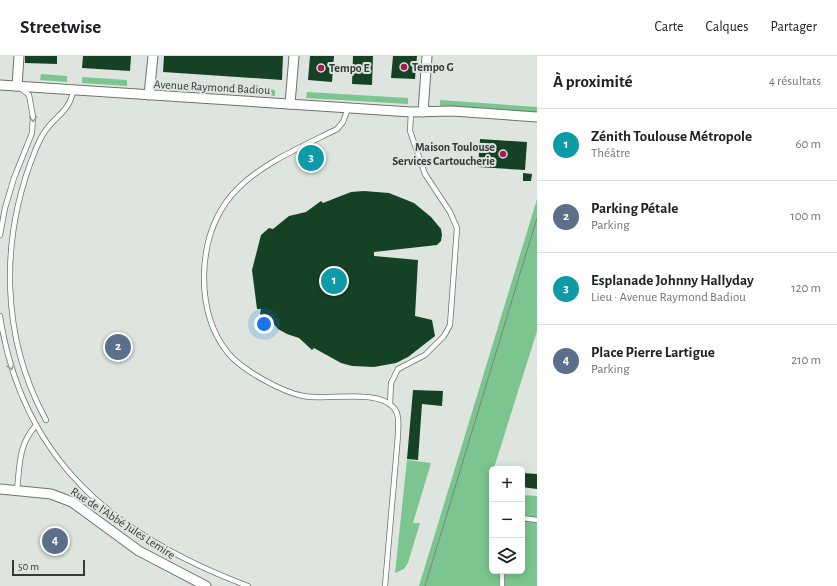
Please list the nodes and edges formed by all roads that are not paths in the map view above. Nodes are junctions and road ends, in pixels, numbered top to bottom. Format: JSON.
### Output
{"nodes":[{"id":1,"x":19,"y":56,"type":"edge"},
{"id":2,"x":153,"y":56,"type":"edge"},
{"id":3,"x":294,"y":56,"type":"edge"},
{"id":4,"x":427,"y":56,"type":"edge"},
{"id":5,"x":0,"y":85,"type":"edge"},
{"id":6,"x":17,"y":86,"type":"junction"},
{"id":7,"x":73,"y":91,"type":"junction"},
{"id":8,"x":149,"y":95,"type":"junction"},
{"id":9,"x":290,"y":104,"type":"junction"},
{"id":10,"x":348,"y":108,"type":"junction"},
{"id":11,"x":411,"y":112,"type":"junction"},
{"id":12,"x":423,"y":112,"type":"junction"},
{"id":13,"x":537,"y":117,"type":"edge"},
{"id":14,"x":537,"y":123,"type":"edge"},
{"id":15,"x":0,"y":235,"type":"edge"},
{"id":16,"x":0,"y":316,"type":"edge"},
{"id":17,"x":390,"y":404,"type":"junction"},
{"id":18,"x":46,"y":420,"type":"dead end"},
{"id":19,"x":36,"y":425,"type":"junction"},
{"id":20,"x":0,"y":489,"type":"edge"},
{"id":21,"x":18,"y":490,"type":"junction"},
{"id":22,"x":525,"y":518,"type":"edge"},
{"id":23,"x":537,"y":520,"type":"edge"},
{"id":24,"x":502,"y":574,"type":"edge"},
{"id":25,"x":206,"y":586,"type":"edge"},
{"id":26,"x":248,"y":586,"type":"edge"},
{"id":27,"x":385,"y":586,"type":"edge"},
{"id":28,"x":502,"y":586,"type":"edge"}],
"edges":[{"from":1,"to":6,"type":"street"},
{"from":2,"to":8,"type":"street"},
{"from":3,"to":9,"type":"street"},
{"from":4,"to":12,"type":"street"},
{"from":5,"to":6,"type":"street","name":"Avenue Raymond Badiou"},
{"from":6,"to":7,"type":"street","name":"Avenue Raymond Badiou"},
{"from":6,"to":15,"type":"lane","one_way":true},
{"from":7,"to":8,"type":"street","name":"Avenue Raymond Badiou"},
{"from":7,"to":18,"type":"lane"},
{"from":8,"to":9,"type":"street","name":"Avenue Raymond Badiou"},
{"from":9,"to":10,"type":"street","name":"Avenue Raymond Badiou"},
{"from":10,"to":11,"type":"street","name":"Avenue Raymond Badiou"},
{"from":10,"to":17,"type":"lane"},
{"from":11,"to":12,"type":"street","name":"Avenue Raymond Badiou"},
{"from":11,"to":17,"type":"lane"},
{"from":12,"to":13,"type":"street","name":"Avenue Raymond Badiou"},
{"from":12,"to":14,"type":"street","name":"Avenue Raymond Badiou"},
{"from":16,"to":19,"type":"lane","one_way":true},
{"from":17,"to":27,"type":"lane"},
{"from":19,"to":21,"type":"lane"},
{"from":19,"to":26,"type":"lane"},
{"from":20,"to":21,"type":"street","name":"Rue de l'Abbé Jules Lemire"},
{"from":21,"to":25,"type":"street","name":"Rue de l'Abbé Jules Lemire"},
{"from":22,"to":23,"type":"lane"},
{"from":24,"to":28,"type":"lane"}]}
